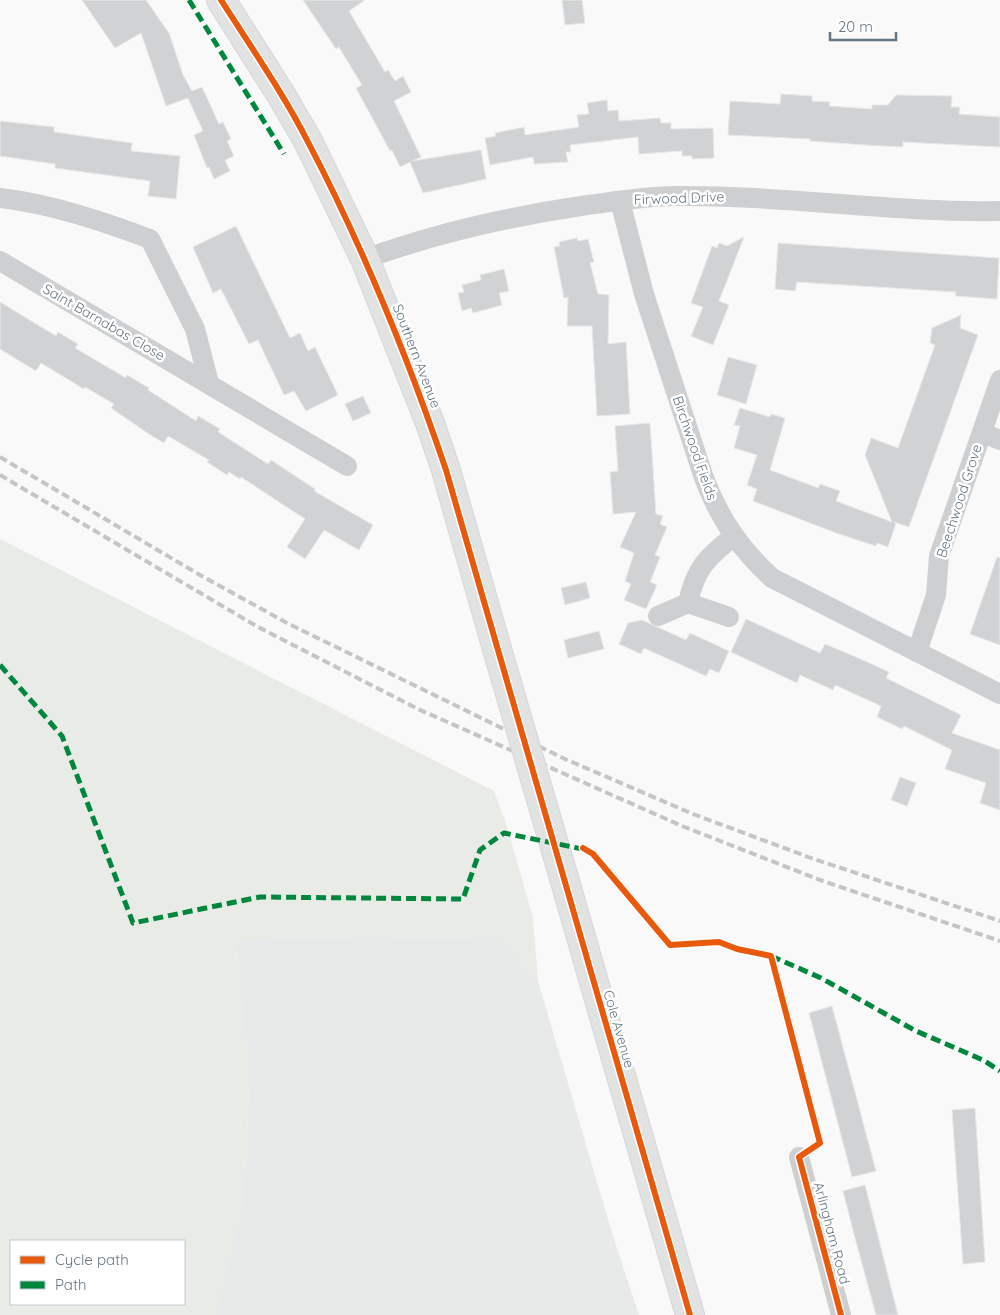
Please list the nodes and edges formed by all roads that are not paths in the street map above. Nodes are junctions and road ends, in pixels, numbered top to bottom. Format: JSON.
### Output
{"nodes":[{"id":1,"x":221,"y":0,"type":"edge"},
{"id":2,"x":0,"y":198,"type":"edge"},
{"id":3,"x":620,"y":201,"type":"junction"},
{"id":4,"x":1000,"y":211,"type":"edge"},
{"id":5,"x":365,"y":258,"type":"junction"},
{"id":6,"x":0,"y":261,"type":"edge"},
{"id":7,"x":1000,"y":380,"type":"edge"},
{"id":8,"x":209,"y":383,"type":"junction"},
{"id":9,"x":991,"y":436,"type":"edge"},
{"id":10,"x":348,"y":466,"type":"dead end"},
{"id":11,"x":733,"y":537,"type":"junction"},
{"id":12,"x":688,"y":603,"type":"junction"},
{"id":13,"x":658,"y":616,"type":"dead end"},
{"id":14,"x":729,"y":617,"type":"dead end"},
{"id":15,"x":917,"y":652,"type":"junction"},
{"id":16,"x":1000,"y":694,"type":"edge"},
{"id":17,"x":526,"y":749,"type":"joint"},
{"id":18,"x":799,"y":1157,"type":"dead end"},
{"id":19,"x":690,"y":1315,"type":"edge"},
{"id":20,"x":841,"y":1315,"type":"edge"}],
"edges":[{"from":1,"to":5,"type":"highway","name":"Southern Avenue"},
{"from":2,"to":8,"type":"street"},
{"from":3,"to":4,"type":"street","name":"Firwood Drive"},
{"from":3,"to":5,"type":"street","name":"Firwood Drive"},
{"from":3,"to":11,"type":"street","name":"Birchwood Fields"},
{"from":5,"to":17,"type":"highway","name":"Southern Avenue","bridge":true},
{"from":6,"to":8,"type":"street","name":"Saint Barnabas Close"},
{"from":7,"to":9,"type":"street","name":"Beechwood Grove"},
{"from":8,"to":10,"type":"street","name":"Saint Barnabas Close"},
{"from":9,"to":15,"type":"street","name":"Beechwood Grove"},
{"from":11,"to":12,"type":"street"},
{"from":11,"to":15,"type":"street","name":"Birchwood Fields"},
{"from":12,"to":13,"type":"street"},
{"from":12,"to":14,"type":"street"},
{"from":15,"to":16,"type":"street","name":"Birchwood Fields"},
{"from":17,"to":19,"type":"highway","name":"Cole Avenue","bridge":true},
{"from":18,"to":20,"type":"street","name":"Arlingham Road"}]}
